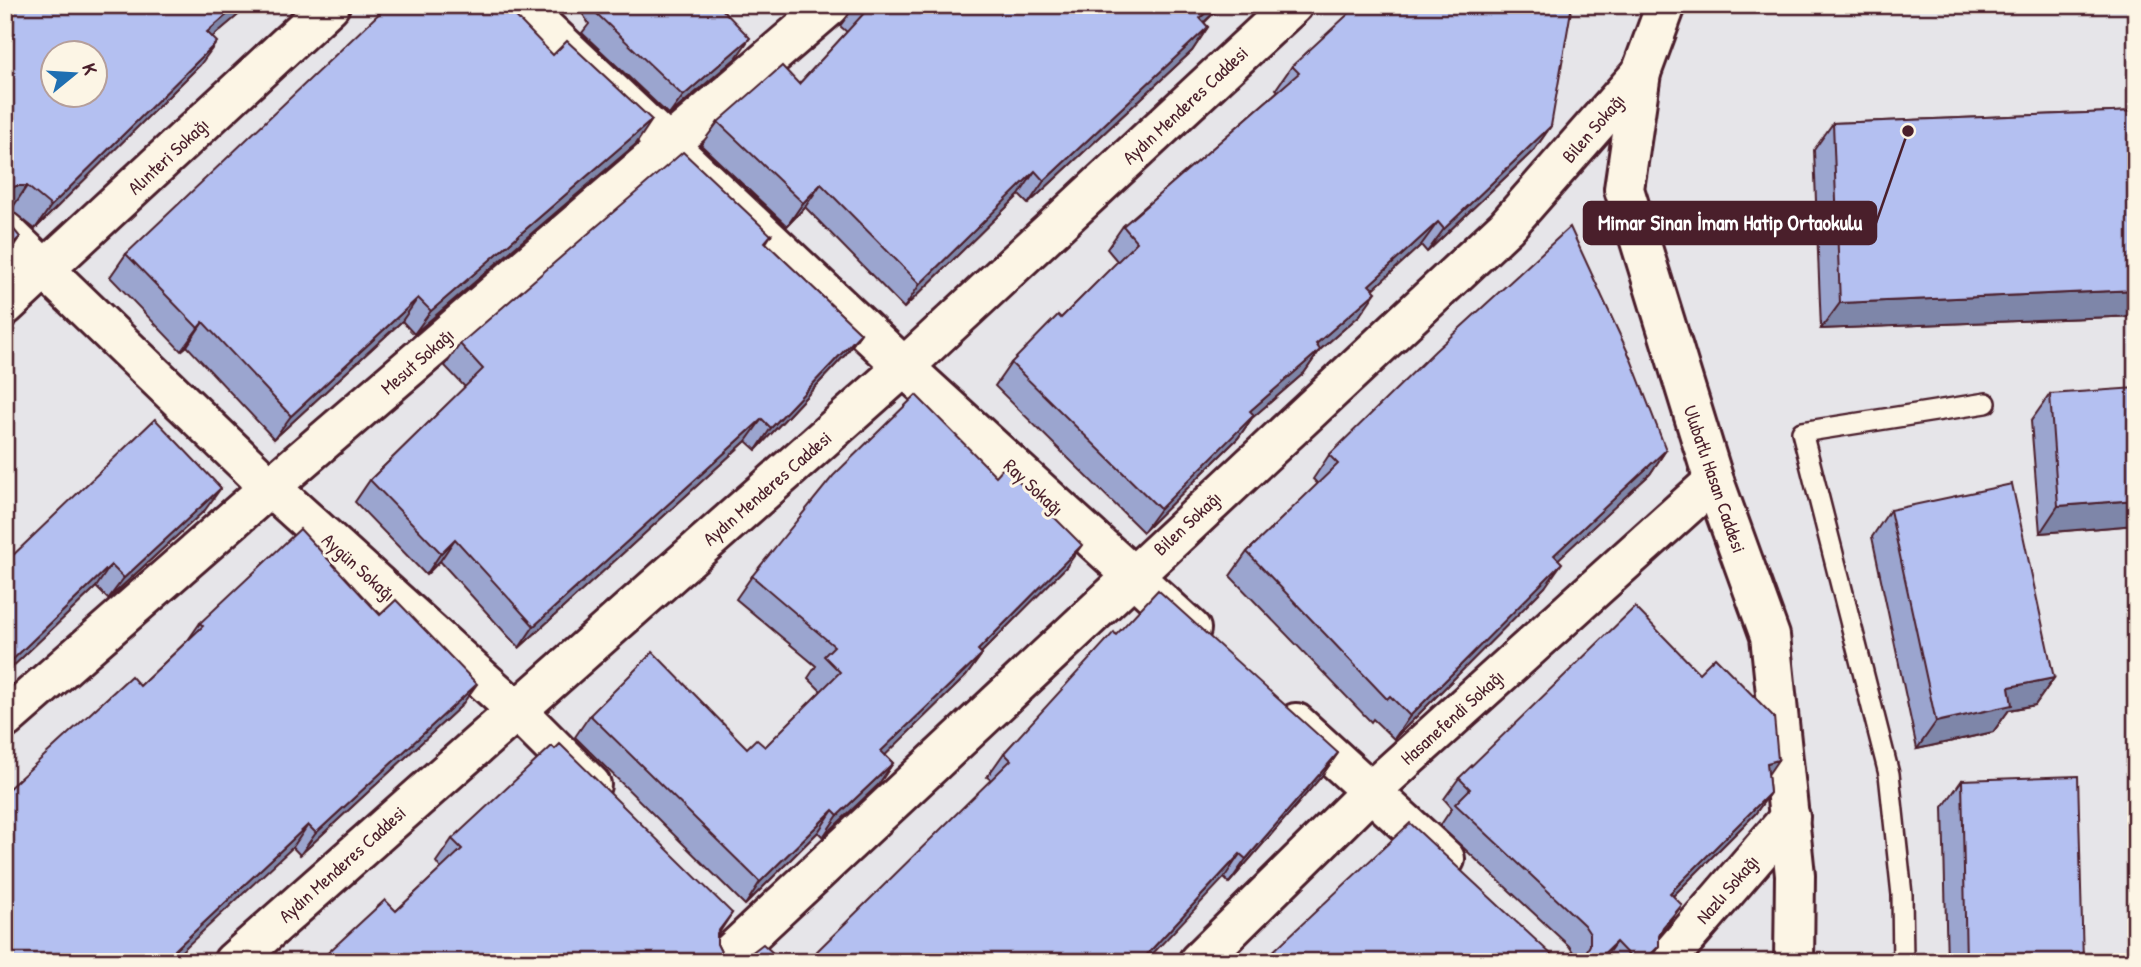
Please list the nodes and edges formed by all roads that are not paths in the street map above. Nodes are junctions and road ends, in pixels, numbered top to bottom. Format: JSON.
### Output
{"nodes":[{"id":1,"x":330,"y":5,"type":"edge"},
{"id":2,"x":520,"y":5,"type":"edge"},
{"id":3,"x":831,"y":5,"type":"edge"},
{"id":4,"x":1666,"y":5,"type":"edge"},
{"id":5,"x":1284,"y":8,"type":"edge"},
{"id":6,"x":1641,"y":73,"type":"junction"},
{"id":7,"x":669,"y":144,"type":"junction"},
{"id":8,"x":5,"y":231,"type":"edge"},
{"id":9,"x":47,"y":269,"type":"junction"},
{"id":10,"x":5,"y":306,"type":"edge"},
{"id":11,"x":904,"y":367,"type":"junction"},
{"id":12,"x":1986,"y":403,"type":"dead end"},
{"id":13,"x":1714,"y":481,"type":"junction"},
{"id":14,"x":270,"y":487,"type":"junction"},
{"id":15,"x":1131,"y":576,"type":"junction"},
{"id":16,"x":1221,"y":656,"type":"edge"},
{"id":17,"x":1272,"y":701,"type":"edge"},
{"id":18,"x":515,"y":709,"type":"junction"},
{"id":19,"x":5,"y":719,"type":"edge"},
{"id":20,"x":1372,"y":790,"type":"junction"},
{"id":21,"x":612,"y":805,"type":"edge"},
{"id":22,"x":1790,"y":817,"type":"junction"},
{"id":23,"x":1473,"y":885,"type":"edge"},
{"id":24,"x":718,"y":911,"type":"edge"},
{"id":25,"x":747,"y":954,"type":"edge"},
{"id":26,"x":233,"y":962,"type":"edge"},
{"id":27,"x":1198,"y":962,"type":"edge"},
{"id":28,"x":1665,"y":962,"type":"edge"},
{"id":29,"x":1794,"y":962,"type":"edge"},
{"id":30,"x":1903,"y":962,"type":"edge"}],
"edges":[{"from":1,"to":9,"type":"street","name":"Alınteri Sokağı"},
{"from":2,"to":7,"type":"street","name":"Ray Sokağı"},
{"from":3,"to":7,"type":"street","name":"Mesut Sokağı"},
{"from":4,"to":6,"type":"street","name":"Ulubatlı Hasan Caddesi"},
{"from":5,"to":11,"type":"street","name":"Aydın Menderes Caddesi"},
{"from":6,"to":13,"type":"street","name":"Ulubatlı Hasan Caddesi"},
{"from":6,"to":15,"type":"street","name":"Bilen Sokağı"},
{"from":7,"to":11,"type":"street","name":"Ray Sokağı"},
{"from":7,"to":14,"type":"street","name":"Mesut Sokağı"},
{"from":8,"to":9,"type":"street","name":"Aygün Sokağı"},
{"from":9,"to":10,"type":"street","name":"Alınteri Sokağı"},
{"from":9,"to":14,"type":"street","name":"Aygün Sokağı"},
{"from":11,"to":15,"type":"street","name":"Ray Sokağı"},
{"from":11,"to":18,"type":"street","name":"Aydın Menderes Caddesi"},
{"from":12,"to":30,"type":"lane"},
{"from":13,"to":20,"type":"street","name":"Hasanefendi Sokağı"},
{"from":13,"to":22,"type":"street","name":"Ulubatlı Hasan Caddesi"},
{"from":14,"to":18,"type":"street","name":"Aygün Sokağı"},
{"from":14,"to":19,"type":"street","name":"Mesut Sokağı"},
{"from":15,"to":16,"type":"street","name":"Ray Sokağı"},
{"from":15,"to":25,"type":"street","name":"Bilen Sokağı"},
{"from":17,"to":20,"type":"street"},
{"from":18,"to":21,"type":"street","name":"Aygün Sokağı"},
{"from":18,"to":26,"type":"street","name":"Aydın Menderes Caddesi"},
{"from":20,"to":23,"type":"street"},
{"from":20,"to":27,"type":"street","name":"Hasanefendi Sokağı"},
{"from":22,"to":28,"type":"street","name":"Nazlı Sokağı"},
{"from":22,"to":29,"type":"street","name":"Ulubatlı Hasan Caddesi"},
{"from":24,"to":25,"type":"street"}]}
